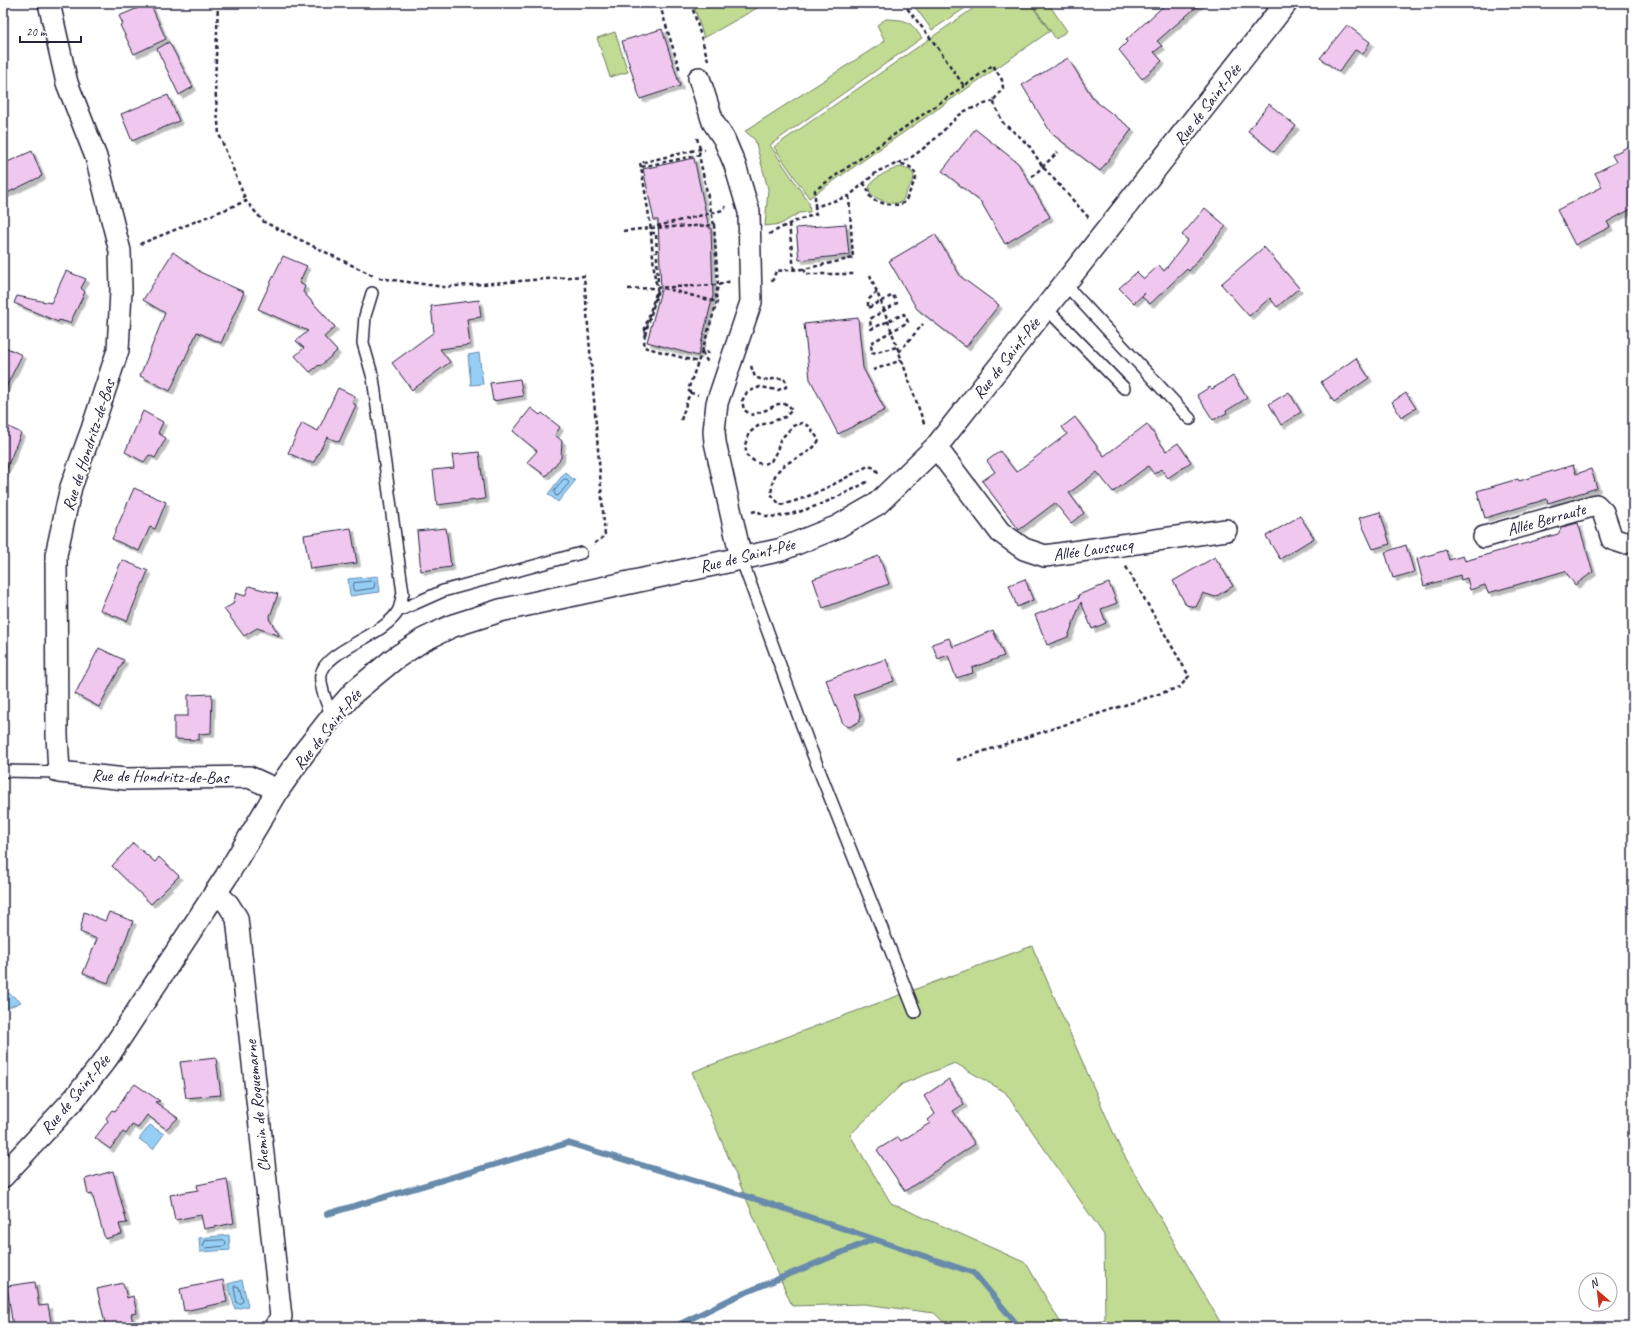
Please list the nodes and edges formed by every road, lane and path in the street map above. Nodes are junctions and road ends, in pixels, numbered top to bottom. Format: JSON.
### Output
{"nodes":[{"id":1,"x":49,"y":3,"type":"edge"},
{"id":2,"x":218,"y":3,"type":"edge"},
{"id":3,"x":691,"y":3,"type":"edge"},
{"id":4,"x":903,"y":3,"type":"edge"},
{"id":5,"x":1286,"y":3,"type":"edge"},
{"id":6,"x":663,"y":5,"type":"dead end"},
{"id":7,"x":696,"y":73,"type":"junction"},
{"id":8,"x":964,"y":86,"type":"junction"},
{"id":9,"x":993,"y":101,"type":"junction"},
{"id":10,"x":696,"y":133,"type":"dead end"},
{"id":11,"x":700,"y":149,"type":"junction"},
{"id":12,"x":1058,"y":152,"type":"dead end"},
{"id":13,"x":699,"y":155,"type":"junction"},
{"id":14,"x":897,"y":163,"type":"junction"},
{"id":15,"x":641,"y":167,"type":"junction"},
{"id":16,"x":1043,"y":167,"type":"junction"},
{"id":17,"x":1032,"y":177,"type":"dead end"},
{"id":18,"x":863,"y":183,"type":"junction"},
{"id":19,"x":849,"y":196,"type":"junction"},
{"id":20,"x":246,"y":201,"type":"junction"},
{"id":21,"x":815,"y":207,"type":"junction"},
{"id":22,"x":712,"y":213,"type":"junction"},
{"id":23,"x":789,"y":224,"type":"junction"},
{"id":24,"x":714,"y":225,"type":"junction"},
{"id":25,"x":1095,"y":225,"type":"dead end"},
{"id":26,"x":651,"y":228,"type":"junction"},
{"id":27,"x":623,"y":231,"type":"dead end"},
{"id":28,"x":651,"y":233,"type":"junction"},
{"id":29,"x":770,"y":234,"type":"dead end"},
{"id":30,"x":120,"y":252,"type":"junction"},
{"id":31,"x":804,"y":269,"type":"junction"},
{"id":32,"x":794,"y":270,"type":"junction"},
{"id":33,"x":854,"y":274,"type":"dead end"},
{"id":34,"x":870,"y":275,"type":"dead end"},
{"id":35,"x":737,"y":280,"type":"dead end"},
{"id":36,"x":772,"y":284,"type":"dead end"},
{"id":37,"x":1065,"y":284,"type":"junction"},
{"id":38,"x":718,"y":285,"type":"junction"},
{"id":39,"x":658,"y":287,"type":"junction"},
{"id":40,"x":628,"y":289,"type":"dead end"},
{"id":41,"x":877,"y":292,"type":"junction"},
{"id":42,"x":372,"y":293,"type":"dead end"},
{"id":43,"x":881,"y":301,"type":"junction"},
{"id":44,"x":717,"y":302,"type":"junction"},
{"id":45,"x":1046,"y":308,"type":"junction"},
{"id":46,"x":884,"y":310,"type":"junction"},
{"id":47,"x":888,"y":322,"type":"junction"},
{"id":48,"x":923,"y":324,"type":"dead end"},
{"id":49,"x":892,"y":332,"type":"junction"},
{"id":50,"x":897,"y":347,"type":"junction"},
{"id":51,"x":702,"y":351,"type":"junction"},
{"id":52,"x":899,"y":352,"type":"junction"},
{"id":53,"x":715,"y":356,"type":"dead end"},
{"id":54,"x":902,"y":360,"type":"junction"},
{"id":55,"x":698,"y":362,"type":"junction"},
{"id":56,"x":745,"y":364,"type":"dead end"},
{"id":57,"x":873,"y":370,"type":"dead end"},
{"id":58,"x":1124,"y":388,"type":"dead end"},
{"id":59,"x":691,"y":393,"type":"dead end"},
{"id":60,"x":688,"y":398,"type":"dead end"},
{"id":61,"x":1190,"y":419,"type":"dead end"},
{"id":62,"x":681,"y":420,"type":"dead end"},
{"id":63,"x":926,"y":427,"type":"dead end"},
{"id":64,"x":936,"y":447,"type":"junction"},
{"id":65,"x":884,"y":471,"type":"dead end"},
{"id":66,"x":879,"y":474,"type":"junction"},
{"id":67,"x":882,"y":477,"type":"dead end"},
{"id":68,"x":732,"y":518,"type":"junction"},
{"id":69,"x":1226,"y":530,"type":"dead end"},
{"id":70,"x":1484,"y":537,"type":"dead end"},
{"id":71,"x":1633,"y":541,"type":"edge"},
{"id":72,"x":1113,"y":546,"type":"junction"},
{"id":73,"x":581,"y":554,"type":"joint"},
{"id":74,"x":741,"y":558,"type":"junction"},
{"id":75,"x":398,"y":611,"type":"junction"},
{"id":76,"x":332,"y":717,"type":"junction"},
{"id":77,"x":957,"y":760,"type":"dead end"},
{"id":78,"x":3,"y":771,"type":"edge"},
{"id":79,"x":59,"y":772,"type":"junction"},
{"id":80,"x":278,"y":790,"type":"junction"},
{"id":81,"x":215,"y":892,"type":"junction"},
{"id":82,"x":915,"y":1012,"type":"dead end"},
{"id":83,"x":3,"y":1176,"type":"edge"},
{"id":84,"x":275,"y":1327,"type":"edge"}],
"edges":[{"from":1,"to":30,"type":"street","name":"Rue de Hondritz-de-Bas"},
{"from":2,"to":20,"type":"path"},
{"from":3,"to":7,"type":"path"},
{"from":4,"to":8,"type":"path"},
{"from":5,"to":37,"type":"main road","name":"Rue de Saint-Pée"},
{"from":6,"to":7,"type":"path"},
{"from":7,"to":68,"type":"street"},
{"from":8,"to":9,"type":"path"},
{"from":8,"to":21,"type":"path"},
{"from":9,"to":14,"type":"path"},
{"from":9,"to":16,"type":"path"},
{"from":10,"to":11,"type":"path"},
{"from":11,"to":13,"type":"path"},
{"from":11,"to":15,"type":"path"},
{"from":12,"to":16,"type":"path"},
{"from":13,"to":15,"type":"path"},
{"from":13,"to":22,"type":"path"},
{"from":14,"to":18,"type":"path"},
{"from":14,"to":18,"type":"path"},
{"from":15,"to":26,"type":"path"},
{"from":16,"to":17,"type":"path"},
{"from":16,"to":25,"type":"path"},
{"from":18,"to":19,"type":"path"},
{"from":19,"to":21,"type":"path"},
{"from":19,"to":31,"type":"path"},
{"from":20,"to":30,"type":"path"},
{"from":20,"to":73,"type":"path"},
{"from":21,"to":23,"type":"path"},
{"from":22,"to":24,"type":"path"},
{"from":22,"to":26,"type":"path"},
{"from":23,"to":29,"type":"path"},
{"from":23,"to":32,"type":"path"},
{"from":24,"to":26,"type":"path"},
{"from":24,"to":38,"type":"path"},
{"from":26,"to":27,"type":"path"},
{"from":26,"to":28,"type":"path"},
{"from":28,"to":39,"type":"path"},
{"from":28,"to":39,"type":"path"},
{"from":30,"to":79,"type":"street","name":"Rue de Hondritz-de-Bas"},
{"from":31,"to":32,"type":"path"},
{"from":31,"to":33,"type":"path"},
{"from":32,"to":36,"type":"path"},
{"from":34,"to":41,"type":"path"},
{"from":35,"to":38,"type":"path"},
{"from":37,"to":45,"type":"main road","name":"Rue de Saint-Pée"},
{"from":37,"to":61,"type":"lane"},
{"from":38,"to":39,"type":"path"},
{"from":38,"to":44,"type":"path"},
{"from":39,"to":40,"type":"path"},
{"from":39,"to":44,"type":"path"},
{"from":39,"to":55,"type":"path"},
{"from":41,"to":43,"type":"path"},
{"from":41,"to":43,"type":"path"},
{"from":42,"to":75,"type":"lane"},
{"from":43,"to":46,"type":"path"},
{"from":43,"to":46,"type":"path"},
{"from":44,"to":51,"type":"path"},
{"from":45,"to":58,"type":"lane"},
{"from":45,"to":64,"type":"main road","name":"Rue de Saint-Pée"},
{"from":46,"to":47,"type":"path"},
{"from":46,"to":47,"type":"path"},
{"from":47,"to":49,"type":"path"},
{"from":47,"to":49,"type":"path"},
{"from":48,"to":52,"type":"path"},
{"from":49,"to":50,"type":"path"},
{"from":49,"to":50,"type":"path"},
{"from":50,"to":52,"type":"path"},
{"from":51,"to":53,"type":"path"},
{"from":51,"to":55,"type":"path"},
{"from":52,"to":54,"type":"path"},
{"from":54,"to":57,"type":"path"},
{"from":54,"to":63,"type":"path"},
{"from":55,"to":59,"type":"path"},
{"from":56,"to":66,"type":"path"},
{"from":60,"to":62,"type":"path"},
{"from":64,"to":72,"type":"street","name":"Allée Laussucq"},
{"from":64,"to":74,"type":"main road","name":"Rue de Saint-Pée"},
{"from":65,"to":66,"type":"path"},
{"from":66,"to":67,"type":"path"},
{"from":66,"to":68,"type":"path"},
{"from":68,"to":74,"type":"street"},
{"from":69,"to":72,"type":"street","name":"Allée Laussucq"},
{"from":70,"to":71,"type":"street","name":"Allée Berraute"},
{"from":72,"to":77,"type":"path"},
{"from":73,"to":75,"type":"lane"},
{"from":74,"to":76,"type":"main road","name":"Rue de Saint-Pée"},
{"from":74,"to":82,"type":"lane"},
{"from":75,"to":76,"type":"lane"},
{"from":76,"to":80,"type":"main road","name":"Rue de Saint-Pée"},
{"from":78,"to":79,"type":"lane"},
{"from":79,"to":80,"type":"street","name":"Rue de Hondritz-de-Bas"},
{"from":80,"to":81,"type":"main road","name":"Rue de Saint-Pée"},
{"from":81,"to":83,"type":"main road","name":"Rue de Saint-Pée"},
{"from":81,"to":84,"type":"street","name":"Chemin de Roquemarne"}]}
